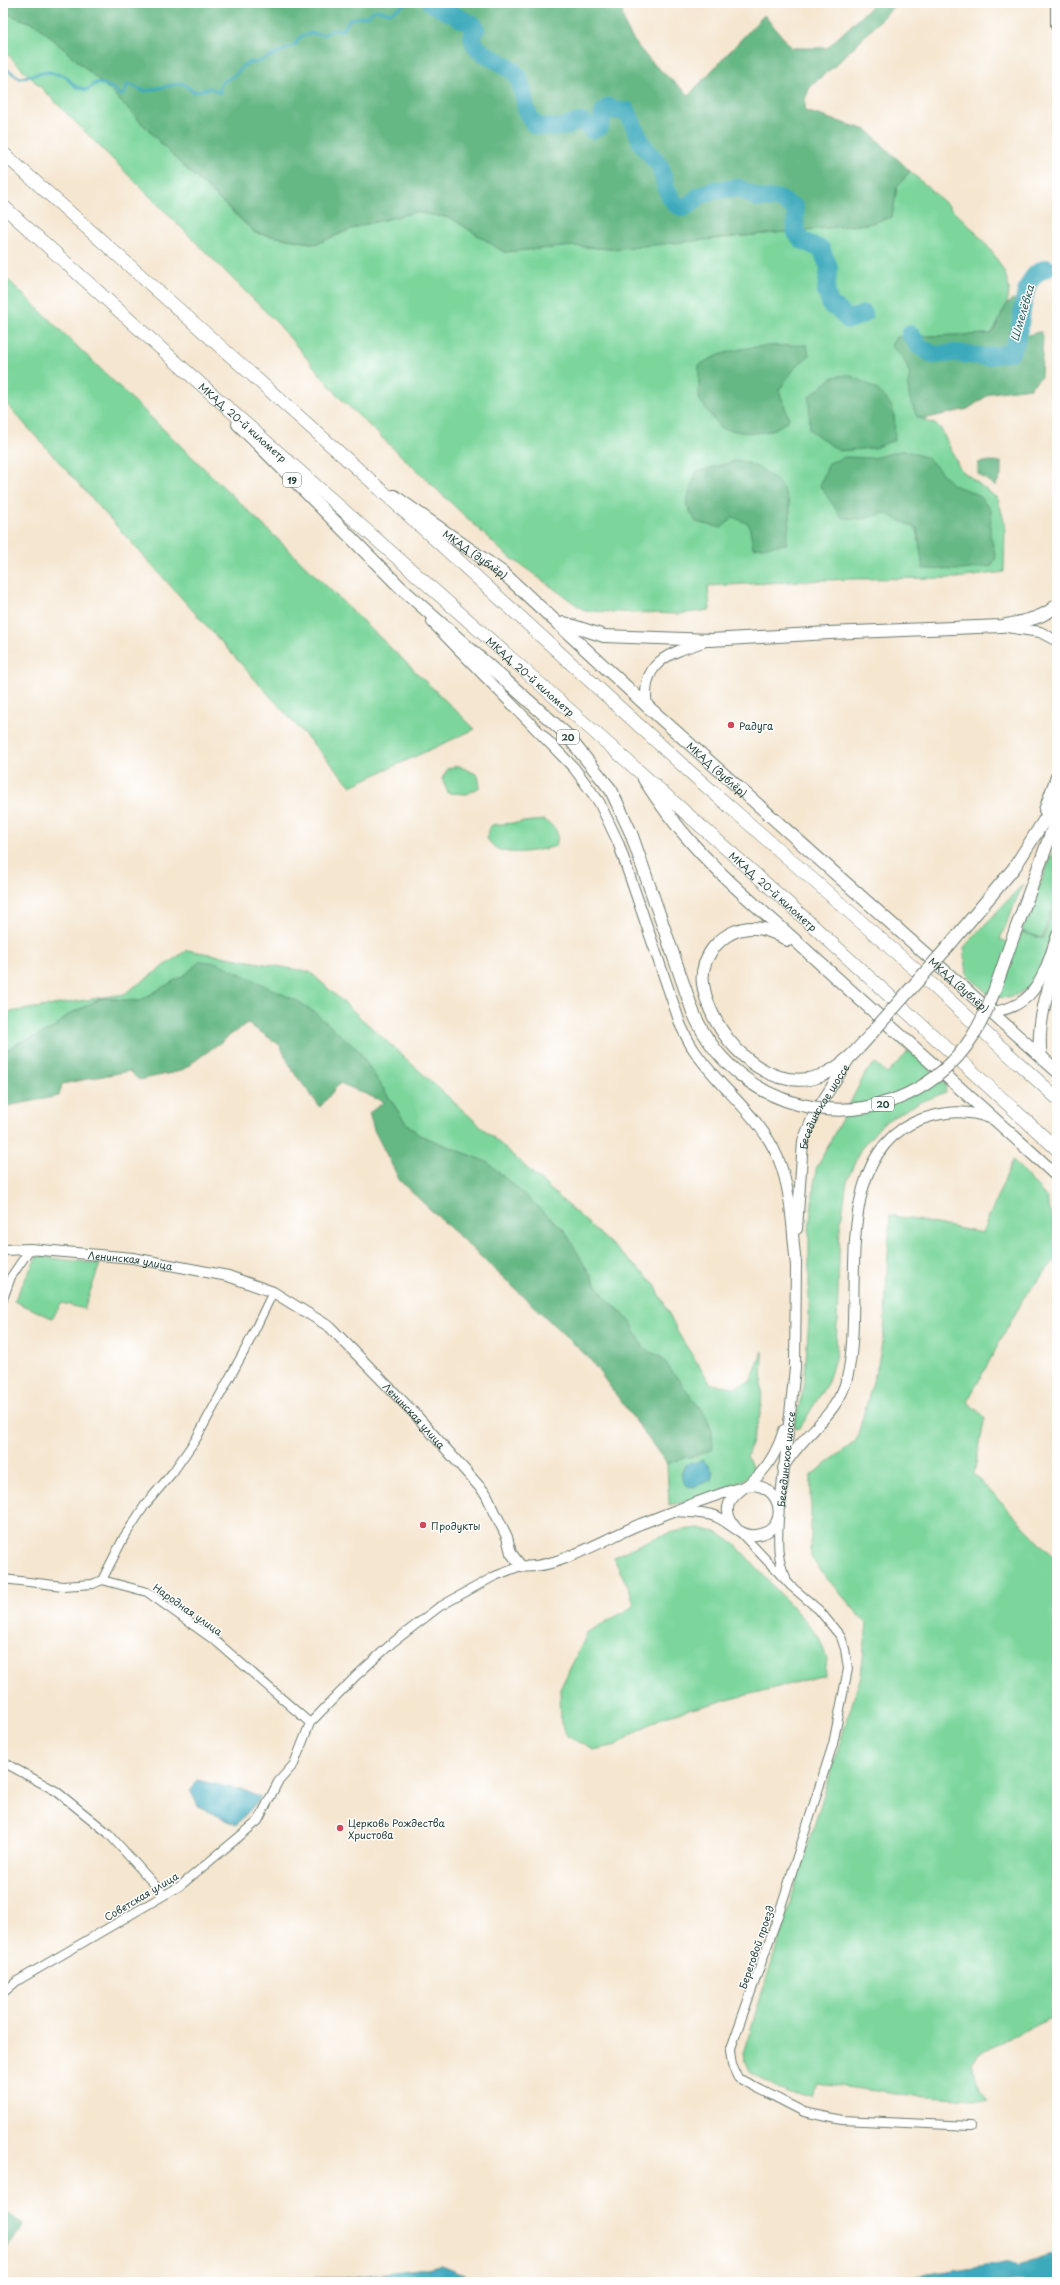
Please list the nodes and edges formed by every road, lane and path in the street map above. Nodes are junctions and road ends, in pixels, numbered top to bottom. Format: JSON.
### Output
{"nodes":[{"id":1,"x":1057,"y":3,"type":"edge"},
{"id":2,"x":1057,"y":24,"type":"edge"},
{"id":3,"x":5,"y":154,"type":"edge"},
{"id":4,"x":3,"y":206,"type":"edge"},
{"id":5,"x":186,"y":371,"type":"junction"},
{"id":6,"x":369,"y":479,"type":"junction"},
{"id":7,"x":400,"y":587,"type":"junction"},
{"id":8,"x":1057,"y":604,"type":"edge"},
{"id":9,"x":556,"y":620,"type":"junction"},
{"id":10,"x":1002,"y":626,"type":"junction"},
{"id":11,"x":711,"y":640,"type":"junction"},
{"id":12,"x":1057,"y":642,"type":"edge"},
{"id":13,"x":647,"y":706,"type":"junction"},
{"id":14,"x":640,"y":773,"type":"junction"},
{"id":15,"x":1057,"y":777,"type":"edge"},
{"id":16,"x":1057,"y":800,"type":"edge"},
{"id":17,"x":1057,"y":817,"type":"edge"},
{"id":18,"x":1038,"y":830,"type":"junction"},
{"id":19,"x":1057,"y":935,"type":"edge"},
{"id":20,"x":804,"y":949,"type":"junction"},
{"id":21,"x":1057,"y":963,"type":"edge"},
{"id":22,"x":990,"y":1012,"type":"junction"},
{"id":23,"x":854,"y":1053,"type":"junction"},
{"id":24,"x":1041,"y":1057,"type":"junction"},
{"id":25,"x":1057,"y":1071,"type":"edge"},
{"id":26,"x":1057,"y":1098,"type":"edge"},
{"id":27,"x":1001,"y":1123,"type":"junction"},
{"id":28,"x":1057,"y":1149,"type":"edge"},
{"id":29,"x":1057,"y":1176,"type":"edge"},
{"id":30,"x":30,"y":1249,"type":"junction"},
{"id":31,"x":3,"y":1250,"type":"edge"},
{"id":32,"x":796,"y":1266,"type":"junction"},
{"id":33,"x":273,"y":1292,"type":"junction"},
{"id":34,"x":3,"y":1299,"type":"edge"},
{"id":35,"x":791,"y":1405,"type":"junction"},
{"id":36,"x":783,"y":1468,"type":"junction"},
{"id":37,"x":744,"y":1487,"type":"junction"},
{"id":38,"x":675,"y":1512,"type":"junction"},
{"id":39,"x":779,"y":1514,"type":"junction"},
{"id":40,"x":739,"y":1531,"type":"junction"},
{"id":41,"x":521,"y":1566,"type":"junction"},
{"id":42,"x":3,"y":1579,"type":"edge"},
{"id":43,"x":102,"y":1580,"type":"junction"},
{"id":44,"x":791,"y":1586,"type":"junction"},
{"id":45,"x":310,"y":1723,"type":"junction"},
{"id":46,"x":3,"y":1762,"type":"edge"},
{"id":47,"x":163,"y":1894,"type":"junction"},
{"id":48,"x":3,"y":1993,"type":"edge"},
{"id":49,"x":971,"y":2126,"type":"dead end"}],
"edges":[{"from":1,"to":2,"type":"main road"},
{"from":3,"to":6,"type":"highway"},
{"from":4,"to":5,"type":"highway","name":"МКАД, 20-й километр"},
{"from":5,"to":7,"type":"main road","number":"19"},
{"from":5,"to":14,"type":"highway","name":"МКАД, 20-й километр"},
{"from":6,"to":9,"type":"main road","name":"МКАД (дублёр)"},
{"from":6,"to":26,"type":"highway"},
{"from":7,"to":17,"type":"main road","number":"20","bridge":true},
{"from":7,"to":32,"type":"street","number":"19"},
{"from":8,"to":10,"type":"main road"},
{"from":9,"to":11,"type":"main road"},
{"from":9,"to":13,"type":"main road","name":"МКАД (дублёр)"},
{"from":10,"to":11,"type":"main road"},
{"from":10,"to":12,"type":"street"},
{"from":11,"to":13,"type":"street"},
{"from":13,"to":22,"type":"main road","name":"МКАД (дублёр)"},
{"from":14,"to":20,"type":"main road"},
{"from":14,"to":28,"type":"highway","name":"МКАД, 20-й километр"},
{"from":15,"to":18,"type":"main road","name":"Бесединское шоссе"},
{"from":16,"to":18,"type":"main road","name":"Бесединское шоссе"},
{"from":18,"to":23,"type":"main road","name":"Бесединское шоссе","bridge":true},
{"from":19,"to":22,"type":"street"},
{"from":20,"to":23,"type":"main road"},
{"from":20,"to":27,"type":"main road"},
{"from":21,"to":24,"type":"main road"},
{"from":22,"to":24,"type":"main road","name":"МКАД (дублёр)"},
{"from":23,"to":32,"type":"street","name":"Бесединское шоссе"},
{"from":24,"to":25,"type":"main road","name":"МКАД (дублёр)"},
{"from":27,"to":29,"type":"main road"},
{"from":27,"to":36,"type":"street"},
{"from":30,"to":31,"type":"street","name":"Ленинская улица"},
{"from":30,"to":33,"type":"street","name":"Ленинская улица"},
{"from":30,"to":34,"type":"street"},
{"from":32,"to":35,"type":"street","name":"Бесединское шоссе"},
{"from":33,"to":41,"type":"street","name":"Ленинская улица"},
{"from":33,"to":43,"type":"street"},
{"from":35,"to":36,"type":"street","name":"Бесединское шоссе"},
{"from":35,"to":37,"type":"street","name":"Бесединское шоссе"},
{"from":36,"to":39,"type":"street","name":"Бесединское шоссе"},
{"from":37,"to":38,"type":"street"},
{"from":37,"to":39,"type":"street"},
{"from":37,"to":40,"type":"street"},
{"from":38,"to":40,"type":"street"},
{"from":38,"to":41,"type":"street"},
{"from":39,"to":40,"type":"street"},
{"from":39,"to":44,"type":"street"},
{"from":40,"to":44,"type":"street","name":"Береговой проезд"},
{"from":41,"to":45,"type":"street"},
{"from":42,"to":43,"type":"street","name":"Народная улица"},
{"from":43,"to":45,"type":"street","name":"Народная улица"},
{"from":44,"to":49,"type":"street","name":"Береговой проезд"},
{"from":45,"to":47,"type":"street","name":"Советская улица"},
{"from":46,"to":47,"type":"street"},
{"from":47,"to":48,"type":"street","name":"Советская улица"}]}
